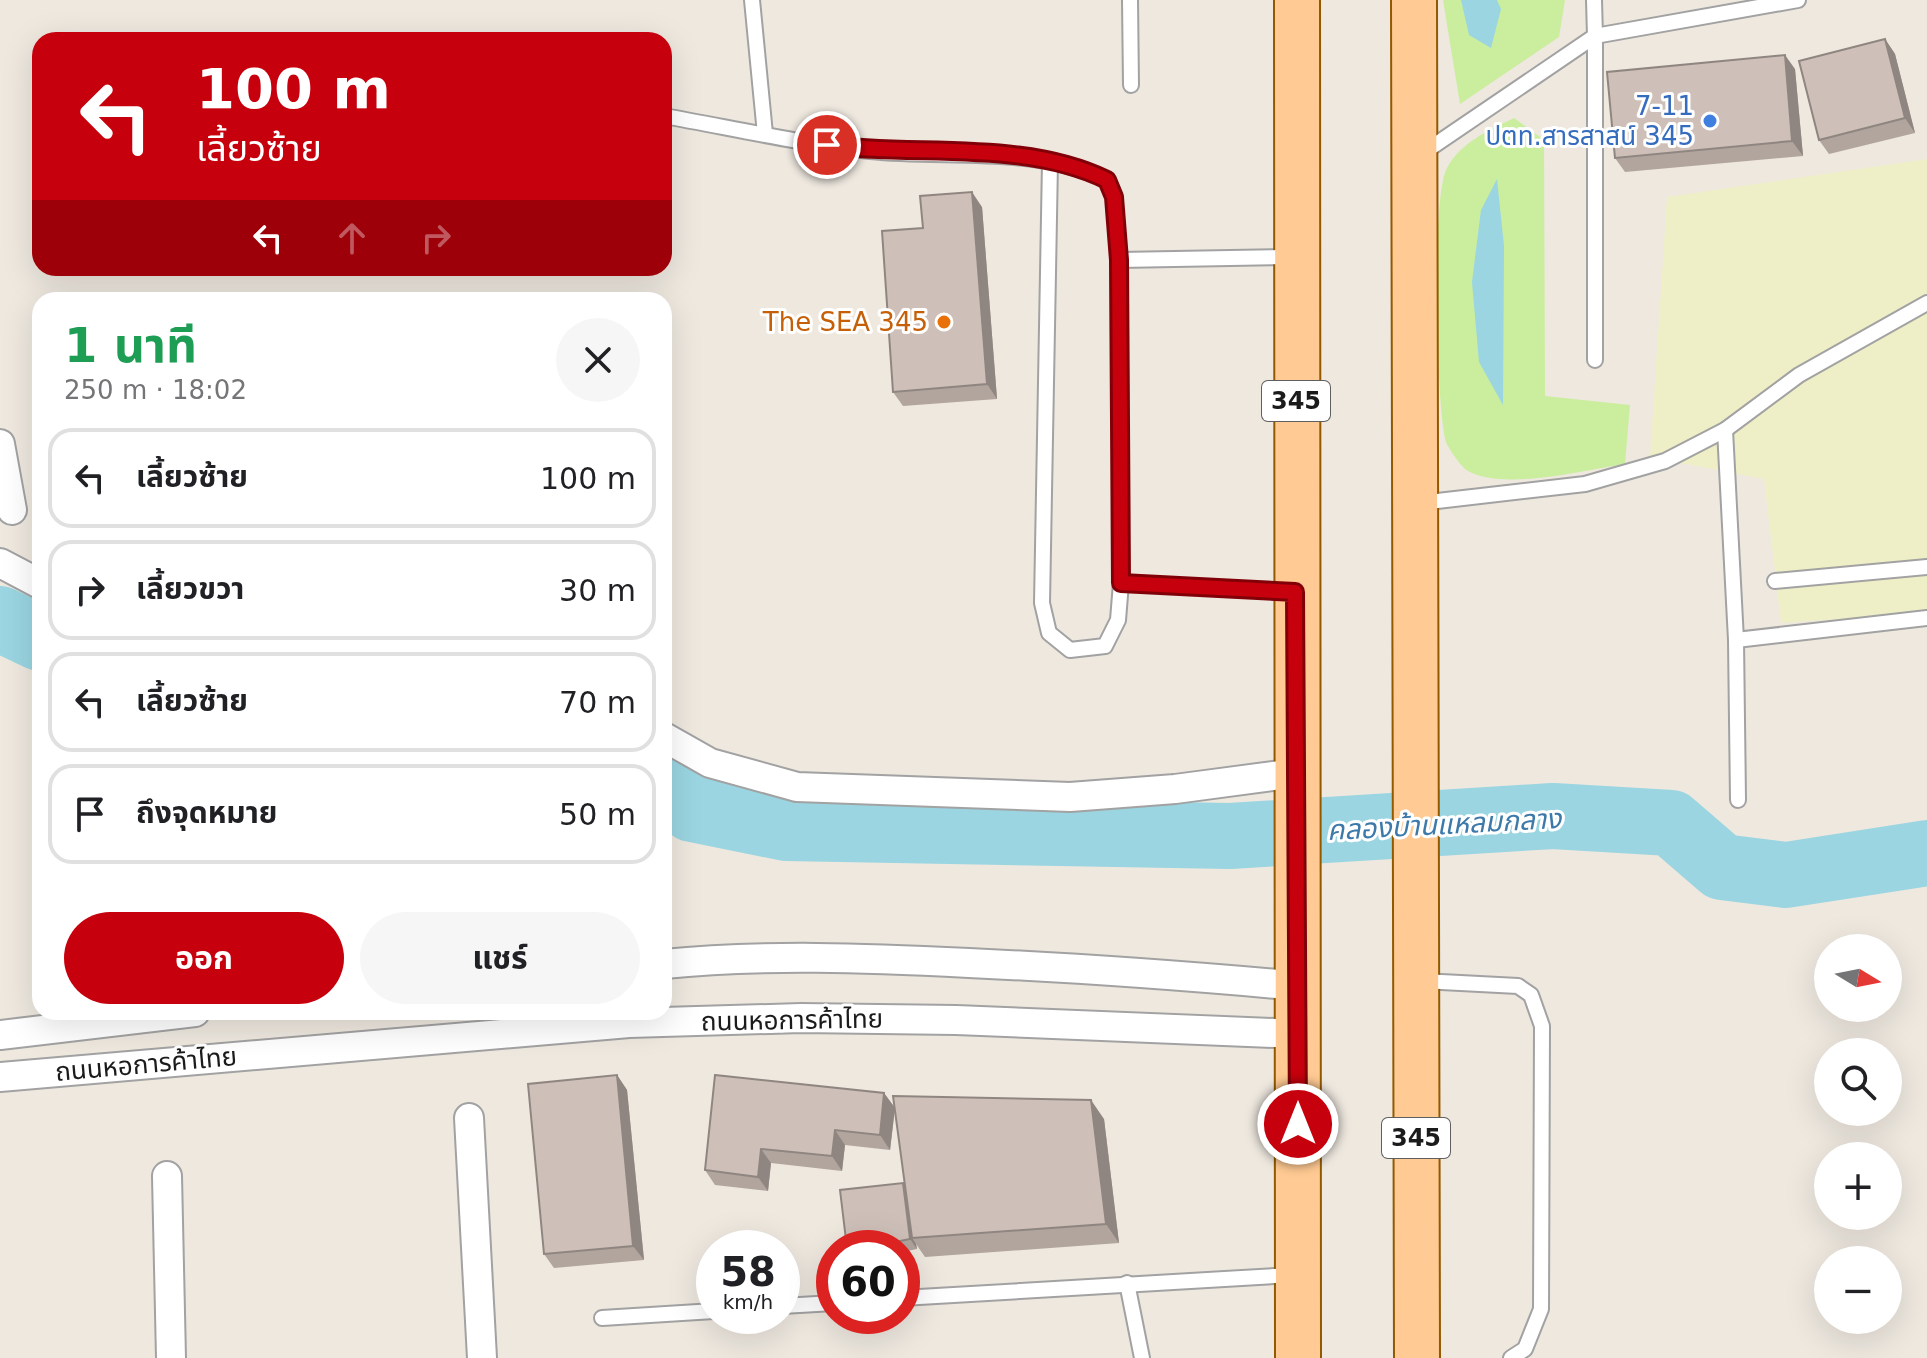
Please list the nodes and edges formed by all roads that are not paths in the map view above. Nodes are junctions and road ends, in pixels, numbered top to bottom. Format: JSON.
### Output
{"nodes":[{"id":1,"x":752,"y":0,"type":"edge"},
{"id":2,"x":1130,"y":0,"type":"edge"},
{"id":3,"x":1297,"y":0,"type":"edge"},
{"id":4,"x":1414,"y":0,"type":"edge"},
{"id":5,"x":1594,"y":0,"type":"edge"},
{"id":6,"x":1798,"y":0,"type":"edge"},
{"id":7,"x":1595,"y":36,"type":"junction"},
{"id":8,"x":1131,"y":85,"type":"dead end"},
{"id":9,"x":672,"y":117,"type":"edge"},
{"id":10,"x":765,"y":134,"type":"junction"},
{"id":11,"x":1414,"y":159,"type":"junction"},
{"id":12,"x":1050,"y":162,"type":"junction"},
{"id":13,"x":1296,"y":257,"type":"junction"},
{"id":14,"x":1119,"y":260,"type":"junction"},
{"id":15,"x":1927,"y":303,"type":"edge"},
{"id":16,"x":1595,"y":360,"type":"dead end"},
{"id":17,"x":1725,"y":430,"type":"junction"},
{"id":18,"x":0,"y":444,"type":"edge"},
{"id":19,"x":1415,"y":504,"type":"junction"},
{"id":20,"x":12,"y":510,"type":"dead end"},
{"id":21,"x":0,"y":563,"type":"edge"},
{"id":22,"x":1927,"y":567,"type":"edge"},
{"id":23,"x":32,"y":580,"type":"edge"},
{"id":24,"x":1775,"y":581,"type":"dead end"},
{"id":25,"x":1121,"y":583,"type":"junction"},
{"id":26,"x":1295,"y":592,"type":"junction"},
{"id":27,"x":1927,"y":618,"type":"edge"},
{"id":28,"x":1736,"y":640,"type":"junction"},
{"id":29,"x":672,"y":742,"type":"edge"},
{"id":30,"x":1296,"y":788,"type":"junction"},
{"id":31,"x":1738,"y":800,"type":"dead end"},
{"id":32,"x":672,"y":964,"type":"edge"},
{"id":33,"x":1416,"y":980,"type":"junction"},
{"id":34,"x":1299,"y":986,"type":"junction"},
{"id":35,"x":127,"y":1020,"type":"edge"},
{"id":36,"x":1298,"y":1034,"type":"junction"},
{"id":37,"x":0,"y":1035,"type":"edge"},
{"id":38,"x":0,"y":1077,"type":"edge"},
{"id":39,"x":469,"y":1118,"type":"dead end"},
{"id":40,"x":167,"y":1176,"type":"dead end"},
{"id":41,"x":1297,"y":1275,"type":"junction"},
{"id":42,"x":1127,"y":1283,"type":"junction"},
{"id":43,"x":920,"y":1297,"type":"edge"},
{"id":44,"x":696,"y":1312,"type":"edge"},
{"id":45,"x":602,"y":1318,"type":"dead end"},
{"id":46,"x":171,"y":1358,"type":"edge"},
{"id":47,"x":482,"y":1358,"type":"edge"},
{"id":48,"x":1142,"y":1358,"type":"edge"},
{"id":49,"x":1298,"y":1358,"type":"edge"},
{"id":50,"x":1417,"y":1358,"type":"edge"},
{"id":51,"x":1511,"y":1358,"type":"edge"}],
"edges":[{"from":1,"to":10,"type":"lane"},
{"from":2,"to":8,"type":"lane"},
{"from":3,"to":13,"type":"main road","number":"345"},
{"from":4,"to":11,"type":"main road","number":"345"},
{"from":5,"to":7,"type":"lane"},
{"from":6,"to":7,"type":"lane"},
{"from":7,"to":11,"type":"lane"},
{"from":7,"to":16,"type":"lane"},
{"from":9,"to":10,"type":"lane"},
{"from":10,"to":12,"type":"lane"},
{"from":11,"to":19,"type":"main road","number":"345"},
{"from":12,"to":14,"type":"lane"},
{"from":12,"to":25,"type":"lane"},
{"from":13,"to":14,"type":"lane"},
{"from":13,"to":26,"type":"main road","number":"345"},
{"from":14,"to":25,"type":"lane"},
{"from":15,"to":17,"type":"lane"},
{"from":17,"to":19,"type":"lane"},
{"from":17,"to":28,"type":"lane"},
{"from":18,"to":20,"type":"street"},
{"from":19,"to":33,"type":"main road","number":"345"},
{"from":21,"to":23,"type":"street"},
{"from":22,"to":24,"type":"lane"},
{"from":25,"to":26,"type":"lane"},
{"from":26,"to":30,"type":"main road","number":"345"},
{"from":27,"to":28,"type":"lane"},
{"from":28,"to":31,"type":"lane"},
{"from":29,"to":30,"type":"street"},
{"from":30,"to":34,"type":"main road","number":"345"},
{"from":32,"to":34,"type":"street"},
{"from":33,"to":50,"type":"main road","number":"345"},
{"from":33,"to":51,"type":"lane"},
{"from":34,"to":36,"type":"main road","number":"345"},
{"from":35,"to":37,"type":"street","name":"ถนนหอการค้าไทย"},
{"from":36,"to":38,"type":"street","name":"ถนนหอการค้าไทย"},
{"from":36,"to":41,"type":"main road","number":"345"},
{"from":39,"to":47,"type":"street"},
{"from":40,"to":46,"type":"street"},
{"from":41,"to":42,"type":"lane"},
{"from":41,"to":49,"type":"main road","number":"345"},
{"from":42,"to":43,"type":"lane"},
{"from":42,"to":48,"type":"lane"},
{"from":44,"to":45,"type":"lane"}]}
